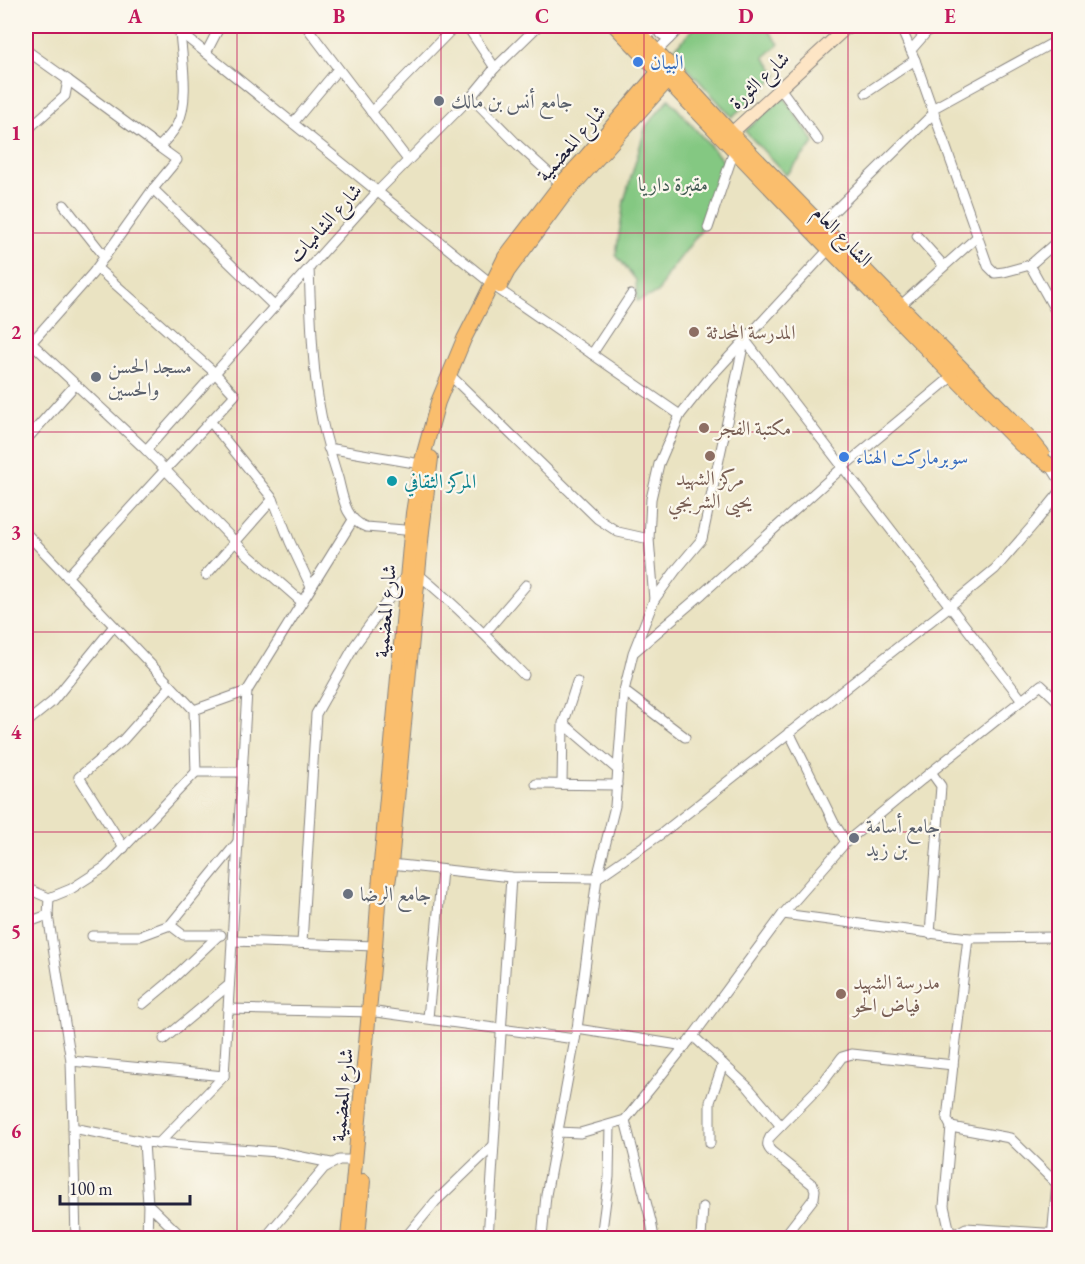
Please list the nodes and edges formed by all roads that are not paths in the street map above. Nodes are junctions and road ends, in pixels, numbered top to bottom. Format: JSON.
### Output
{"nodes":[{"id":1,"x":171,"y":26,"type":"edge"},
{"id":2,"x":220,"y":26,"type":"edge"},
{"id":3,"x":306,"y":26,"type":"edge"},
{"id":4,"x":455,"y":26,"type":"edge"},
{"id":5,"x":467,"y":26,"type":"edge"},
{"id":6,"x":538,"y":26,"type":"edge"},
{"id":7,"x":615,"y":26,"type":"edge"},
{"id":8,"x":633,"y":26,"type":"edge"},
{"id":9,"x":658,"y":26,"type":"edge"},
{"id":10,"x":682,"y":26,"type":"edge"},
{"id":11,"x":848,"y":26,"type":"edge"},
{"id":12,"x":900,"y":26,"type":"edge"},
{"id":13,"x":932,"y":26,"type":"edge"},
{"id":14,"x":1053,"y":26,"type":"edge"},
{"id":15,"x":179,"y":29,"type":"edge"},
{"id":16,"x":669,"y":39,"type":"junction"},
{"id":17,"x":1059,"y":41,"type":"edge"},
{"id":18,"x":640,"y":42,"type":"junction"},
{"id":19,"x":26,"y":50,"type":"edge"},
{"id":20,"x":206,"y":53,"type":"junction"},
{"id":21,"x":653,"y":55,"type":"junction"},
{"id":22,"x":913,"y":55,"type":"junction"},
{"id":23,"x":495,"y":68,"type":"junction"},
{"id":24,"x":338,"y":69,"type":"junction"},
{"id":25,"x":668,"y":71,"type":"junction"},
{"id":26,"x":68,"y":80,"type":"junction"},
{"id":27,"x":780,"y":88,"type":"junction"},
{"id":28,"x":866,"y":93,"type":"dead end"},
{"id":29,"x":471,"y":97,"type":"junction"},
{"id":30,"x":933,"y":111,"type":"junction"},
{"id":31,"x":371,"y":112,"type":"junction"},
{"id":32,"x":293,"y":123,"type":"junction"},
{"id":33,"x":26,"y":131,"type":"edge"},
{"id":34,"x":728,"y":136,"type":"junction"},
{"id":35,"x":818,"y":140,"type":"dead end"},
{"id":36,"x":159,"y":147,"type":"junction"},
{"id":37,"x":734,"y":151,"type":"junction"},
{"id":38,"x":408,"y":160,"type":"junction"},
{"id":39,"x":561,"y":184,"type":"junction"},
{"id":40,"x":153,"y":189,"type":"junction"},
{"id":41,"x":378,"y":191,"type":"junction"},
{"id":42,"x":64,"y":205,"type":"dead end"},
{"id":43,"x":708,"y":228,"type":"dead end"},
{"id":44,"x":817,"y":228,"type":"junction"},
{"id":45,"x":917,"y":236,"type":"dead end"},
{"id":46,"x":978,"y":236,"type":"junction"},
{"id":47,"x":1059,"y":239,"type":"edge"},
{"id":48,"x":833,"y":245,"type":"junction"},
{"id":49,"x":105,"y":257,"type":"junction"},
{"id":50,"x":1030,"y":265,"type":"junction"},
{"id":51,"x":944,"y":266,"type":"junction"},
{"id":52,"x":97,"y":268,"type":"junction"},
{"id":53,"x":309,"y":268,"type":"junction"},
{"id":54,"x":495,"y":286,"type":"junction"},
{"id":55,"x":631,"y":295,"type":"dead end"},
{"id":56,"x":901,"y":305,"type":"junction"},
{"id":57,"x":275,"y":307,"type":"junction"},
{"id":58,"x":1059,"y":319,"type":"edge"},
{"id":59,"x":745,"y":340,"type":"junction"},
{"id":60,"x":28,"y":341,"type":"edge"},
{"id":61,"x":592,"y":354,"type":"junction"},
{"id":62,"x":957,"y":372,"type":"junction"},
{"id":63,"x":215,"y":373,"type":"junction"},
{"id":64,"x":453,"y":378,"type":"junction"},
{"id":65,"x":75,"y":385,"type":"junction"},
{"id":66,"x":680,"y":415,"type":"junction"},
{"id":67,"x":210,"y":421,"type":"junction"},
{"id":68,"x":26,"y":440,"type":"edge"},
{"id":69,"x":328,"y":448,"type":"junction"},
{"id":70,"x":146,"y":450,"type":"junction"},
{"id":71,"x":425,"y":465,"type":"junction"},
{"id":72,"x":1055,"y":466,"type":"edge"},
{"id":73,"x":843,"y":467,"type":"junction"},
{"id":74,"x":165,"y":470,"type":"junction"},
{"id":75,"x":1059,"y":481,"type":"edge"},
{"id":76,"x":1059,"y":492,"type":"edge"},
{"id":77,"x":273,"y":499,"type":"junction"},
{"id":78,"x":353,"y":520,"type":"junction"},
{"id":79,"x":417,"y":531,"type":"junction"},
{"id":80,"x":26,"y":534,"type":"edge"},
{"id":81,"x":649,"y":539,"type":"junction"},
{"id":82,"x":236,"y":542,"type":"junction"},
{"id":83,"x":413,"y":573,"type":"junction"},
{"id":84,"x":206,"y":575,"type":"dead end"},
{"id":85,"x":67,"y":577,"type":"junction"},
{"id":86,"x":526,"y":585,"type":"dead end"},
{"id":87,"x":311,"y":587,"type":"junction"},
{"id":88,"x":654,"y":600,"type":"junction"},
{"id":89,"x":302,"y":602,"type":"junction"},
{"id":90,"x":950,"y":606,"type":"junction"},
{"id":91,"x":114,"y":626,"type":"junction"},
{"id":92,"x":484,"y":634,"type":"junction"},
{"id":93,"x":633,"y":653,"type":"junction"},
{"id":94,"x":524,"y":675,"type":"dead end"},
{"id":95,"x":577,"y":682,"type":"dead end"},
{"id":96,"x":171,"y":686,"type":"junction"},
{"id":97,"x":247,"y":691,"type":"junction"},
{"id":98,"x":624,"y":691,"type":"junction"},
{"id":99,"x":1022,"y":700,"type":"junction"},
{"id":100,"x":1059,"y":703,"type":"edge"},
{"id":101,"x":194,"y":710,"type":"junction"},
{"id":102,"x":26,"y":723,"type":"edge"},
{"id":103,"x":563,"y":723,"type":"junction"},
{"id":104,"x":789,"y":732,"type":"junction"},
{"id":105,"x":685,"y":737,"type":"dead end"},
{"id":106,"x":618,"y":770,"type":"junction"},
{"id":107,"x":196,"y":772,"type":"junction"},
{"id":108,"x":242,"y":772,"type":"junction"},
{"id":109,"x":931,"y":772,"type":"junction"},
{"id":110,"x":536,"y":784,"type":"dead end"},
{"id":111,"x":562,"y":784,"type":"junction"},
{"id":112,"x":617,"y":785,"type":"junction"},
{"id":113,"x":238,"y":842,"type":"junction"},
{"id":114,"x":846,"y":842,"type":"junction"},
{"id":115,"x":124,"y":848,"type":"junction"},
{"id":116,"x":386,"y":864,"type":"junction"},
{"id":117,"x":442,"y":870,"type":"junction"},
{"id":118,"x":510,"y":877,"type":"junction"},
{"id":119,"x":597,"y":878,"type":"junction"},
{"id":120,"x":26,"y":888,"type":"edge"},
{"id":121,"x":49,"y":898,"type":"junction"},
{"id":122,"x":783,"y":914,"type":"junction"},
{"id":123,"x":48,"y":915,"type":"junction"},
{"id":124,"x":26,"y":923,"type":"edge"},
{"id":125,"x":170,"y":925,"type":"junction"},
{"id":126,"x":930,"y":934,"type":"junction"},
{"id":127,"x":219,"y":935,"type":"junction"},
{"id":128,"x":92,"y":936,"type":"dead end"},
{"id":129,"x":1059,"y":937,"type":"edge"},
{"id":130,"x":232,"y":938,"type":"junction"},
{"id":131,"x":968,"y":938,"type":"junction"},
{"id":132,"x":302,"y":943,"type":"junction"},
{"id":133,"x":375,"y":945,"type":"junction"},
{"id":134,"x":229,"y":985,"type":"junction"},
{"id":135,"x":143,"y":1004,"type":"dead end"},
{"id":136,"x":228,"y":1009,"type":"junction"},
{"id":137,"x":372,"y":1012,"type":"junction"},
{"id":138,"x":428,"y":1018,"type":"junction"},
{"id":139,"x":502,"y":1028,"type":"junction"},
{"id":140,"x":577,"y":1029,"type":"junction"},
{"id":141,"x":693,"y":1036,"type":"junction"},
{"id":142,"x":164,"y":1039,"type":"dead end"},
{"id":143,"x":575,"y":1039,"type":"junction"},
{"id":144,"x":685,"y":1046,"type":"junction"},
{"id":145,"x":71,"y":1061,"type":"junction"},
{"id":146,"x":723,"y":1064,"type":"junction"},
{"id":147,"x":953,"y":1065,"type":"junction"},
{"id":148,"x":224,"y":1076,"type":"junction"},
{"id":149,"x":626,"y":1120,"type":"junction"},
{"id":150,"x":610,"y":1125,"type":"junction"},
{"id":151,"x":781,"y":1126,"type":"junction"},
{"id":152,"x":951,"y":1127,"type":"junction"},
{"id":153,"x":73,"y":1128,"type":"junction"},
{"id":154,"x":1059,"y":1130,"type":"edge"},
{"id":155,"x":557,"y":1132,"type":"junction"},
{"id":156,"x":144,"y":1142,"type":"junction"},
{"id":157,"x":710,"y":1143,"type":"dead end"},
{"id":158,"x":158,"y":1144,"type":"junction"},
{"id":159,"x":494,"y":1146,"type":"junction"},
{"id":160,"x":356,"y":1160,"type":"junction"},
{"id":161,"x":331,"y":1163,"type":"junction"},
{"id":162,"x":1057,"y":1184,"type":"junction"},
{"id":163,"x":148,"y":1204,"type":"junction"},
{"id":164,"x":703,"y":1207,"type":"dead end"},
{"id":165,"x":1055,"y":1236,"type":"edge"},
{"id":166,"x":951,"y":1238,"type":"edge"},
{"id":167,"x":76,"y":1239,"type":"edge"},
{"id":168,"x":147,"y":1239,"type":"edge"},
{"id":169,"x":183,"y":1239,"type":"edge"},
{"id":170,"x":265,"y":1239,"type":"edge"},
{"id":171,"x":348,"y":1239,"type":"edge"},
{"id":172,"x":358,"y":1239,"type":"edge"},
{"id":173,"x":405,"y":1239,"type":"edge"},
{"id":174,"x":488,"y":1239,"type":"edge"},
{"id":175,"x":542,"y":1239,"type":"edge"},
{"id":176,"x":601,"y":1239,"type":"edge"},
{"id":177,"x":654,"y":1239,"type":"edge"},
{"id":178,"x":701,"y":1239,"type":"edge"},
{"id":179,"x":783,"y":1239,"type":"edge"}],
"edges":[{"from":1,"to":15,"type":"street"},
{"from":2,"to":20,"type":"street"},
{"from":3,"to":24,"type":"street"},
{"from":4,"to":31,"type":"street"},
{"from":5,"to":23,"type":"street"},
{"from":6,"to":23,"type":"street","name":"شارع الشاميات"},
{"from":7,"to":18,"type":"main road","name":"الشارع العام"},
{"from":8,"to":18,"type":"main road","name":"الشارع العام"},
{"from":9,"to":16,"type":"street"},
{"from":9,"to":18,"type":"street"},
{"from":10,"to":16,"type":"street"},
{"from":11,"to":27,"type":"main road","name":"شارع الثورة"},
{"from":12,"to":22,"type":"street"},
{"from":13,"to":22,"type":"street"},
{"from":14,"to":17,"type":"street"},
{"from":15,"to":20,"type":"street"},
{"from":15,"to":36,"type":"street"},
{"from":16,"to":21,"type":"street"},
{"from":17,"to":30,"type":"street"},
{"from":18,"to":21,"type":"main road","name":"الشارع العام"},
{"from":19,"to":26,"type":"street"},
{"from":20,"to":32,"type":"street"},
{"from":21,"to":25,"type":"main road","name":"الشارع العام"},
{"from":22,"to":28,"type":"street"},
{"from":22,"to":30,"type":"street"},
{"from":23,"to":29,"type":"street","name":"شارع الشاميات"},
{"from":24,"to":31,"type":"street"},
{"from":24,"to":32,"type":"street"},
{"from":25,"to":34,"type":"main road","name":"الشارع العام"},
{"from":25,"to":39,"type":"main road","name":"شارع المعضمية"},
{"from":25,"to":54,"type":"main road","name":"شارع المعضمية"},
{"from":26,"to":33,"type":"street"},
{"from":26,"to":36,"type":"street"},
{"from":27,"to":34,"type":"main road","name":"شارع الثورة"},
{"from":27,"to":35,"type":"street"},
{"from":29,"to":38,"type":"street","name":"شارع الشاميات"},
{"from":29,"to":39,"type":"street"},
{"from":30,"to":44,"type":"street"},
{"from":30,"to":46,"type":"street"},
{"from":31,"to":38,"type":"street"},
{"from":32,"to":41,"type":"street"},
{"from":34,"to":37,"type":"main road","name":"الشارع العام"},
{"from":34,"to":44,"type":"main road","name":"الشارع العام"},
{"from":36,"to":40,"type":"street"},
{"from":37,"to":43,"type":"street"},
{"from":37,"to":44,"type":"main road","name":"الشارع العام"},
{"from":38,"to":41,"type":"street","name":"شارع الشاميات"},
{"from":39,"to":54,"type":"main road","name":"شارع المعضمية"},
{"from":40,"to":49,"type":"street"},
{"from":40,"to":57,"type":"street"},
{"from":41,"to":53,"type":"street","name":"شارع الشاميات"},
{"from":41,"to":54,"type":"street"},
{"from":42,"to":49,"type":"street"},
{"from":44,"to":48,"type":"main road","name":"الشارع العام"},
{"from":45,"to":51,"type":"street"},
{"from":46,"to":50,"type":"street"},
{"from":46,"to":51,"type":"street"},
{"from":47,"to":50,"type":"street"},
{"from":48,"to":56,"type":"main road"},
{"from":48,"to":59,"type":"street"},
{"from":48,"to":62,"type":"main road","name":"الشارع العام"},
{"from":49,"to":52,"type":"street"},
{"from":50,"to":58,"type":"street"},
{"from":51,"to":56,"type":"street"},
{"from":52,"to":60,"type":"street"},
{"from":52,"to":63,"type":"street"},
{"from":53,"to":57,"type":"street","name":"شارع الشاميات"},
{"from":53,"to":69,"type":"street"},
{"from":54,"to":61,"type":"street"},
{"from":54,"to":64,"type":"main road","name":"شارع المعضمية"},
{"from":54,"to":71,"type":"main road","name":"شارع المعضمية"},
{"from":55,"to":61,"type":"street"},
{"from":56,"to":62,"type":"main road"},
{"from":57,"to":63,"type":"street","name":"شارع الشاميات"},
{"from":59,"to":66,"type":"street"},
{"from":59,"to":73,"type":"street"},
{"from":59,"to":88,"type":"street"},
{"from":60,"to":65,"type":"street"},
{"from":61,"to":66,"type":"street"},
{"from":62,"to":72,"type":"main road","name":"الشارع العام"},
{"from":62,"to":73,"type":"street"},
{"from":63,"to":67,"type":"street"},
{"from":63,"to":70,"type":"street","name":"شارع الشاميات"},
{"from":64,"to":71,"type":"main road","name":"شارع المعضمية"},
{"from":64,"to":81,"type":"street"},
{"from":65,"to":68,"type":"street"},
{"from":65,"to":70,"type":"street"},
{"from":66,"to":81,"type":"street"},
{"from":67,"to":74,"type":"street"},
{"from":67,"to":77,"type":"street"},
{"from":69,"to":71,"type":"street"},
{"from":69,"to":78,"type":"street"},
{"from":70,"to":74,"type":"street"},
{"from":71,"to":79,"type":"main road","name":"شارع المعضمية"},
{"from":72,"to":75,"type":"street"},
{"from":73,"to":90,"type":"street"},
{"from":73,"to":93,"type":"street"},
{"from":74,"to":82,"type":"street"},
{"from":74,"to":85,"type":"street"},
{"from":76,"to":90,"type":"street"},
{"from":77,"to":82,"type":"street"},
{"from":77,"to":87,"type":"street"},
{"from":78,"to":79,"type":"street"},
{"from":78,"to":87,"type":"street"},
{"from":79,"to":83,"type":"main road","name":"شارع المعضمية"},
{"from":80,"to":85,"type":"street"},
{"from":81,"to":88,"type":"street"},
{"from":82,"to":84,"type":"street"},
{"from":82,"to":89,"type":"street"},
{"from":83,"to":92,"type":"street"},
{"from":83,"to":116,"type":"main road","name":"شارع المعضمية"},
{"from":83,"to":132,"type":"street"},
{"from":85,"to":91,"type":"street"},
{"from":86,"to":92,"type":"street"},
{"from":87,"to":89,"type":"street"},
{"from":88,"to":93,"type":"street"},
{"from":89,"to":97,"type":"street"},
{"from":90,"to":99,"type":"street"},
{"from":90,"to":104,"type":"street"},
{"from":91,"to":96,"type":"street"},
{"from":91,"to":102,"type":"street"},
{"from":92,"to":94,"type":"street"},
{"from":93,"to":98,"type":"street"},
{"from":95,"to":103,"type":"street"},
{"from":96,"to":101,"type":"street"},
{"from":96,"to":115,"type":"street"},
{"from":97,"to":101,"type":"street"},
{"from":97,"to":108,"type":"street"},
{"from":98,"to":105,"type":"street"},
{"from":98,"to":106,"type":"street"},
{"from":99,"to":100,"type":"street"},
{"from":99,"to":109,"type":"street"},
{"from":101,"to":107,"type":"street"},
{"from":103,"to":106,"type":"street"},
{"from":103,"to":111,"type":"street"},
{"from":104,"to":114,"type":"street"},
{"from":104,"to":119,"type":"street"},
{"from":106,"to":112,"type":"street"},
{"from":107,"to":108,"type":"street"},
{"from":107,"to":115,"type":"street"},
{"from":108,"to":113,"type":"street"},
{"from":109,"to":114,"type":"street"},
{"from":109,"to":126,"type":"street"},
{"from":110,"to":111,"type":"street"},
{"from":111,"to":112,"type":"street"},
{"from":112,"to":119,"type":"street"},
{"from":113,"to":125,"type":"street"},
{"from":113,"to":130,"type":"street"},
{"from":114,"to":122,"type":"street"},
{"from":115,"to":121,"type":"street"},
{"from":116,"to":117,"type":"street"},
{"from":116,"to":133,"type":"main road","name":"شارع المعضمية"},
{"from":116,"to":137,"type":"main road","name":"شارع المعضمية"},
{"from":117,"to":118,"type":"street"},
{"from":117,"to":138,"type":"street"},
{"from":118,"to":119,"type":"street"},
{"from":118,"to":139,"type":"street"},
{"from":119,"to":140,"type":"street"},
{"from":120,"to":121,"type":"street"},
{"from":121,"to":123,"type":"street"},
{"from":122,"to":126,"type":"street"},
{"from":122,"to":141,"type":"street"},
{"from":123,"to":124,"type":"street"},
{"from":123,"to":145,"type":"street"},
{"from":125,"to":127,"type":"street"},
{"from":125,"to":128,"type":"street"},
{"from":126,"to":131,"type":"street"},
{"from":127,"to":130,"type":"street"},
{"from":127,"to":135,"type":"street"},
{"from":129,"to":131,"type":"street"},
{"from":130,"to":132,"type":"street"},
{"from":130,"to":134,"type":"street"},
{"from":131,"to":147,"type":"street"},
{"from":132,"to":133,"type":"street"},
{"from":133,"to":137,"type":"main road","name":"شارع المعضمية"},
{"from":134,"to":136,"type":"street"},
{"from":134,"to":142,"type":"street"},
{"from":136,"to":137,"type":"street"},
{"from":136,"to":148,"type":"street"},
{"from":137,"to":138,"type":"street"},
{"from":137,"to":160,"type":"main road","name":"شارع المعضمية"},
{"from":137,"to":172,"type":"main road","name":"شارع المعضمية"},
{"from":138,"to":139,"type":"street"},
{"from":139,"to":143,"type":"street"},
{"from":139,"to":159,"type":"street"},
{"from":140,"to":143,"type":"street"},
{"from":140,"to":144,"type":"street"},
{"from":141,"to":144,"type":"street"},
{"from":141,"to":146,"type":"street"},
{"from":143,"to":155,"type":"street"},
{"from":144,"to":149,"type":"street"},
{"from":145,"to":148,"type":"street"},
{"from":145,"to":153,"type":"street"},
{"from":146,"to":151,"type":"street"},
{"from":146,"to":157,"type":"street"},
{"from":147,"to":151,"type":"street"},
{"from":147,"to":152,"type":"street"},
{"from":148,"to":158,"type":"street"},
{"from":149,"to":150,"type":"street"},
{"from":149,"to":177,"type":"street"},
{"from":150,"to":155,"type":"street"},
{"from":150,"to":176,"type":"street"},
{"from":151,"to":179,"type":"street"},
{"from":152,"to":162,"type":"street"},
{"from":152,"to":166,"type":"street"},
{"from":153,"to":156,"type":"street"},
{"from":153,"to":167,"type":"street"},
{"from":154,"to":162,"type":"street"},
{"from":155,"to":175,"type":"street"},
{"from":156,"to":158,"type":"street"},
{"from":156,"to":163,"type":"street"},
{"from":158,"to":161,"type":"street"},
{"from":159,"to":173,"type":"street"},
{"from":159,"to":174,"type":"street"},
{"from":160,"to":161,"type":"street"},
{"from":160,"to":171,"type":"main road","name":"شارع المعضمية"},
{"from":161,"to":170,"type":"street"},
{"from":162,"to":165,"type":"street"},
{"from":163,"to":168,"type":"street"},
{"from":163,"to":169,"type":"street"},
{"from":164,"to":178,"type":"street"},
{"from":165,"to":166,"type":"street"}]}
